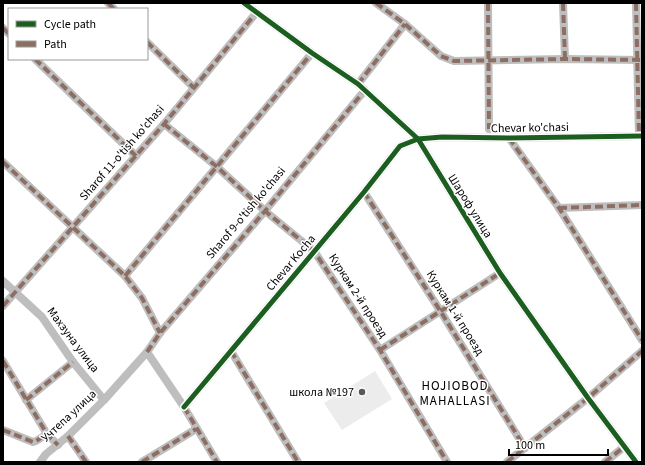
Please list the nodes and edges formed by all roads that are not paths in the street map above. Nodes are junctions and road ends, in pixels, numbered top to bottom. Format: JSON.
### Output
{"nodes":[{"id":1,"x":376,"y":3,"type":"edge"},
{"id":2,"x":488,"y":3,"type":"edge"},
{"id":3,"x":563,"y":3,"type":"edge"},
{"id":4,"x":636,"y":3,"type":"edge"},
{"id":5,"x":248,"y":4,"type":"edge"},
{"id":6,"x":256,"y":13,"type":"junction"},
{"id":7,"x":404,"y":24,"type":"junction"},
{"id":8,"x":148,"y":43,"type":"edge"},
{"id":9,"x":312,"y":53,"type":"junction"},
{"id":10,"x":565,"y":59,"type":"junction"},
{"id":11,"x":36,"y":60,"type":"edge"},
{"id":12,"x":640,"y":60,"type":"edge"},
{"id":13,"x":489,"y":61,"type":"junction"},
{"id":14,"x":193,"y":87,"type":"junction"},
{"id":15,"x":361,"y":87,"type":"junction"},
{"id":16,"x":164,"y":124,"type":"junction"},
{"id":17,"x":489,"y":129,"type":"dead end"},
{"id":18,"x":640,"y":136,"type":"edge"},
{"id":19,"x":509,"y":138,"type":"junction"},
{"id":20,"x":418,"y":139,"type":"junction"},
{"id":21,"x":136,"y":156,"type":"junction"},
{"id":22,"x":3,"y":162,"type":"edge"},
{"id":23,"x":216,"y":166,"type":"junction"},
{"id":24,"x":364,"y":192,"type":"junction"},
{"id":25,"x":642,"y":205,"type":"edge"},
{"id":26,"x":559,"y":208,"type":"junction"},
{"id":27,"x":265,"y":211,"type":"junction"},
{"id":28,"x":72,"y":228,"type":"junction"},
{"id":29,"x":314,"y":251,"type":"junction"},
{"id":30,"x":500,"y":273,"type":"junction"},
{"id":31,"x":125,"y":276,"type":"junction"},
{"id":32,"x":3,"y":280,"type":"edge"},
{"id":33,"x":16,"y":292,"type":"junction"},
{"id":34,"x":3,"y":306,"type":"edge"},
{"id":35,"x":441,"y":312,"type":"junction"},
{"id":36,"x":160,"y":334,"type":"junction"},
{"id":37,"x":642,"y":340,"type":"edge"},
{"id":38,"x":231,"y":350,"type":"junction"},
{"id":39,"x":380,"y":350,"type":"junction"},
{"id":40,"x":642,"y":351,"type":"edge"},
{"id":41,"x":147,"y":352,"type":"junction"},
{"id":42,"x":3,"y":361,"type":"edge"},
{"id":43,"x":73,"y":362,"type":"junction"},
{"id":44,"x":588,"y":398,"type":"junction"},
{"id":45,"x":26,"y":400,"type":"junction"},
{"id":46,"x":104,"y":400,"type":"junction"},
{"id":47,"x":184,"y":407,"type":"junction"},
{"id":48,"x":196,"y":429,"type":"junction"},
{"id":49,"x":3,"y":430,"type":"edge"},
{"id":50,"x":47,"y":434,"type":"junction"},
{"id":51,"x":68,"y":436,"type":"junction"},
{"id":52,"x":58,"y":445,"type":"junction"},
{"id":53,"x":624,"y":447,"type":"junction"},
{"id":54,"x":525,"y":448,"type":"junction"},
{"id":55,"x":40,"y":462,"type":"edge"},
{"id":56,"x":86,"y":462,"type":"edge"},
{"id":57,"x":142,"y":462,"type":"edge"},
{"id":58,"x":217,"y":462,"type":"edge"},
{"id":59,"x":298,"y":462,"type":"edge"},
{"id":60,"x":447,"y":462,"type":"edge"},
{"id":61,"x":508,"y":462,"type":"edge"},
{"id":62,"x":606,"y":462,"type":"edge"},
{"id":63,"x":636,"y":462,"type":"edge"}],
"edges":[{"from":1,"to":7,"type":"street"},
{"from":2,"to":13,"type":"street"},
{"from":3,"to":10,"type":"street"},
{"from":4,"to":12,"type":"street"},
{"from":5,"to":6,"type":"street","name":"Шароф улица"},
{"from":6,"to":9,"type":"street","name":"Шароф улица"},
{"from":6,"to":14,"type":"street","name":"Sharof 11-o'tish ko'chasi"},
{"from":7,"to":13,"type":"street"},
{"from":7,"to":15,"type":"street","name":"Sharof 9-o'tish ko'chasi"},
{"from":8,"to":14,"type":"street"},
{"from":9,"to":15,"type":"street","name":"Шароф улица"},
{"from":9,"to":23,"type":"street"},
{"from":10,"to":12,"type":"street"},
{"from":10,"to":13,"type":"street"},
{"from":11,"to":21,"type":"street"},
{"from":12,"to":18,"type":"street"},
{"from":13,"to":17,"type":"street"},
{"from":14,"to":16,"type":"street","name":"Sharof 11-o'tish ko'chasi"},
{"from":15,"to":20,"type":"street","name":"Шароф улица"},
{"from":15,"to":27,"type":"street","name":"Sharof 9-o'tish ko'chasi"},
{"from":16,"to":21,"type":"street","name":"Sharof 11-o'tish ko'chasi"},
{"from":16,"to":23,"type":"street","name":"Куркам 2-й проезд"},
{"from":18,"to":19,"type":"street","name":"Chevar ko'chasi"},
{"from":19,"to":20,"type":"street","name":"Chevar ko'chasi"},
{"from":19,"to":26,"type":"street"},
{"from":20,"to":24,"type":"street","name":"Chevar Kocha"},
{"from":20,"to":30,"type":"street","name":"Шароф улица"},
{"from":21,"to":28,"type":"street","name":"Sharof 11-o'tish ko'chasi"},
{"from":22,"to":28,"type":"street"},
{"from":23,"to":27,"type":"street","name":"Куркам 2-й проезд"},
{"from":23,"to":31,"type":"street"},
{"from":24,"to":29,"type":"street","name":"Chevar Kocha"},
{"from":24,"to":35,"type":"street","name":"Куркам 1-й проезд"},
{"from":25,"to":26,"type":"street"},
{"from":26,"to":37,"type":"street"},
{"from":27,"to":29,"type":"street","name":"Куркам 2-й проезд"},
{"from":27,"to":36,"type":"street","name":"Sharof 9-o'tish ko'chasi"},
{"from":28,"to":31,"type":"street"},
{"from":28,"to":33,"type":"street","name":"Sharof 11-o'tish ko'chasi"},
{"from":29,"to":38,"type":"street","name":"Chevar Kocha"},
{"from":29,"to":39,"type":"street","name":"Куркам 2-й проезд"},
{"from":30,"to":35,"type":"street"},
{"from":30,"to":44,"type":"street","name":"Шароф улица"},
{"from":31,"to":36,"type":"street"},
{"from":32,"to":33,"type":"street","name":"Махзуна улица"},
{"from":33,"to":34,"type":"street","name":"Sharof 11-o'tish ko'chasi"},
{"from":33,"to":43,"type":"street","name":"Махзуна улица"},
{"from":35,"to":39,"type":"street"},
{"from":35,"to":54,"type":"street","name":"Куркам 1-й проезд"},
{"from":36,"to":41,"type":"street","name":"Sharof 9-o'tish ko'chasi"},
{"from":38,"to":47,"type":"street","name":"Chevar Kocha"},
{"from":38,"to":59,"type":"street"},
{"from":39,"to":60,"type":"street","name":"Куркам 2-й проезд"},
{"from":40,"to":44,"type":"street"},
{"from":41,"to":46,"type":"street","name":"Учтепа улица"},
{"from":41,"to":47,"type":"street"},
{"from":42,"to":45,"type":"street"},
{"from":43,"to":45,"type":"street"},
{"from":43,"to":46,"type":"street","name":"Махзуна улица"},
{"from":44,"to":53,"type":"street","name":"Шароф улица"},
{"from":44,"to":54,"type":"street"},
{"from":45,"to":50,"type":"street"},
{"from":46,"to":51,"type":"street","name":"Учтепа улица"},
{"from":47,"to":48,"type":"street"},
{"from":48,"to":57,"type":"street"},
{"from":48,"to":58,"type":"street"},
{"from":49,"to":50,"type":"street"},
{"from":50,"to":52,"type":"street"},
{"from":51,"to":52,"type":"street","name":"Учтепа улица"},
{"from":51,"to":56,"type":"street"},
{"from":52,"to":55,"type":"street","name":"Учтепа улица"},
{"from":53,"to":62,"type":"street"},
{"from":53,"to":63,"type":"street","name":"Шароф улица"},
{"from":54,"to":61,"type":"street"}]}
